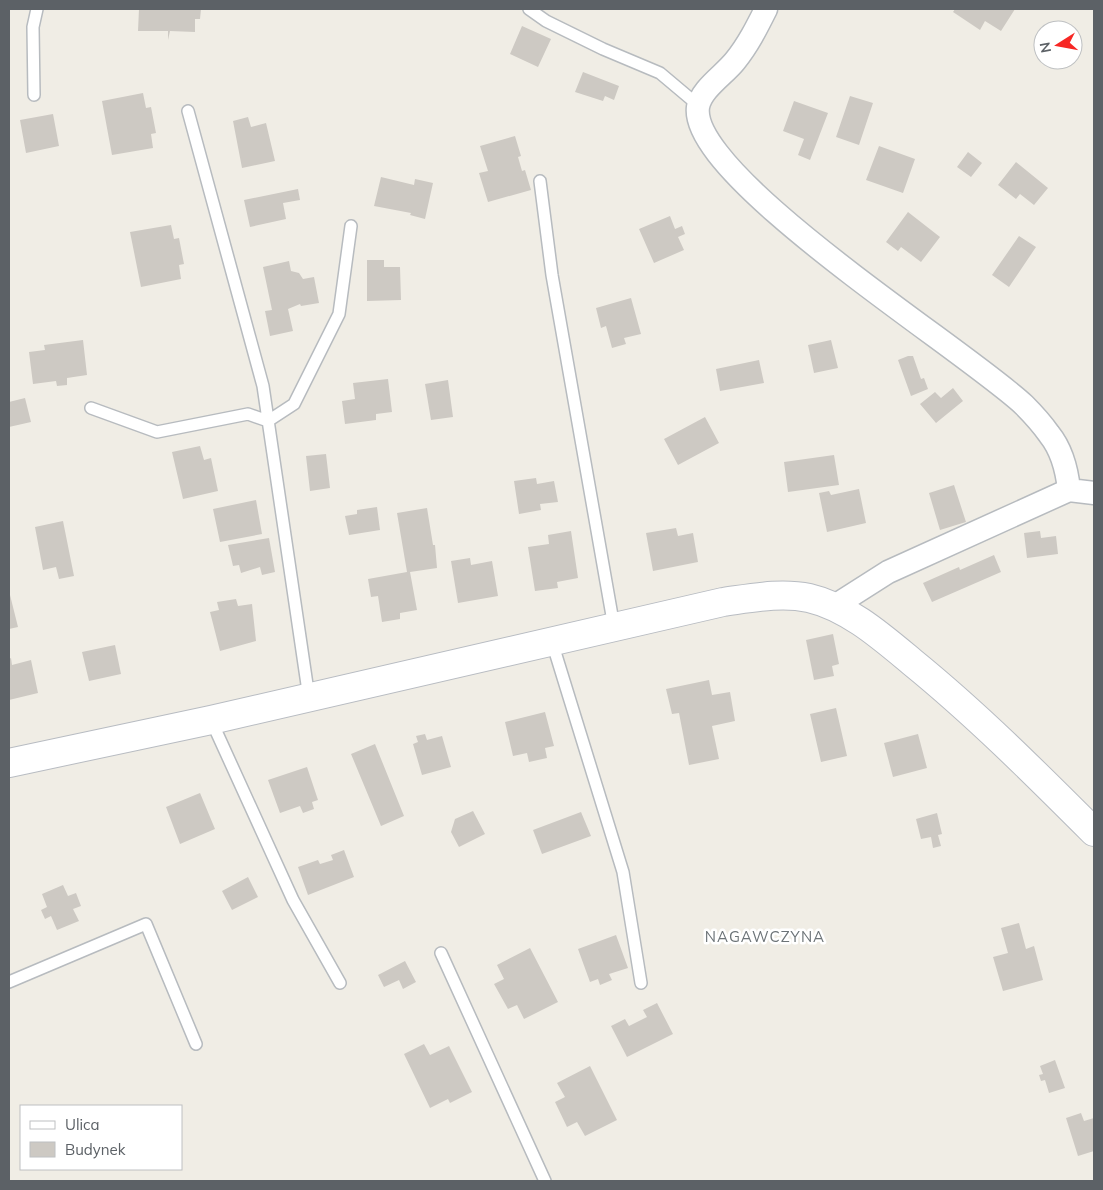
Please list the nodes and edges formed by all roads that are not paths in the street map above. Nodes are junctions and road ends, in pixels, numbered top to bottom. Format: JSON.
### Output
{"nodes":[{"id":1,"x":37,"y":9,"type":"edge"},
{"id":2,"x":529,"y":9,"type":"edge"},
{"id":3,"x":766,"y":9,"type":"edge"},
{"id":4,"x":34,"y":95,"type":"dead end"},
{"id":5,"x":698,"y":105,"type":"junction"},
{"id":6,"x":188,"y":111,"type":"dead end"},
{"id":7,"x":540,"y":181,"type":"dead end"},
{"id":8,"x":352,"y":226,"type":"dead end"},
{"id":9,"x":91,"y":408,"type":"dead end"},
{"id":10,"x":268,"y":421,"type":"junction"},
{"id":11,"x":1069,"y":490,"type":"junction"},
{"id":12,"x":1094,"y":493,"type":"edge"},
{"id":13,"x":833,"y":607,"type":"junction"},
{"id":14,"x":614,"y":627,"type":"junction"},
{"id":15,"x":552,"y":642,"type":"junction"},
{"id":16,"x":309,"y":698,"type":"junction"},
{"id":17,"x":211,"y":720,"type":"junction"},
{"id":18,"x":9,"y":763,"type":"edge"},
{"id":19,"x":1094,"y":832,"type":"edge"},
{"id":20,"x":441,"y":953,"type":"dead end"},
{"id":21,"x":9,"y":982,"type":"edge"},
{"id":22,"x":641,"y":983,"type":"dead end"},
{"id":23,"x":340,"y":984,"type":"dead end"},
{"id":24,"x":196,"y":1044,"type":"dead end"},
{"id":25,"x":546,"y":1181,"type":"edge"}],
"edges":[{"from":1,"to":4,"type":"lane"},
{"from":2,"to":5,"type":"lane"},
{"from":3,"to":5,"type":"street"},
{"from":5,"to":11,"type":"street"},
{"from":6,"to":10,"type":"lane"},
{"from":7,"to":14,"type":"lane"},
{"from":8,"to":10,"type":"lane"},
{"from":9,"to":10,"type":"lane"},
{"from":10,"to":16,"type":"lane"},
{"from":11,"to":12,"type":"street"},
{"from":11,"to":13,"type":"street"},
{"from":13,"to":14,"type":"street"},
{"from":13,"to":19,"type":"street"},
{"from":14,"to":15,"type":"street"},
{"from":15,"to":16,"type":"street"},
{"from":15,"to":22,"type":"lane"},
{"from":16,"to":17,"type":"street"},
{"from":17,"to":18,"type":"street"},
{"from":17,"to":23,"type":"lane"},
{"from":20,"to":25,"type":"lane"},
{"from":21,"to":24,"type":"lane"}]}
